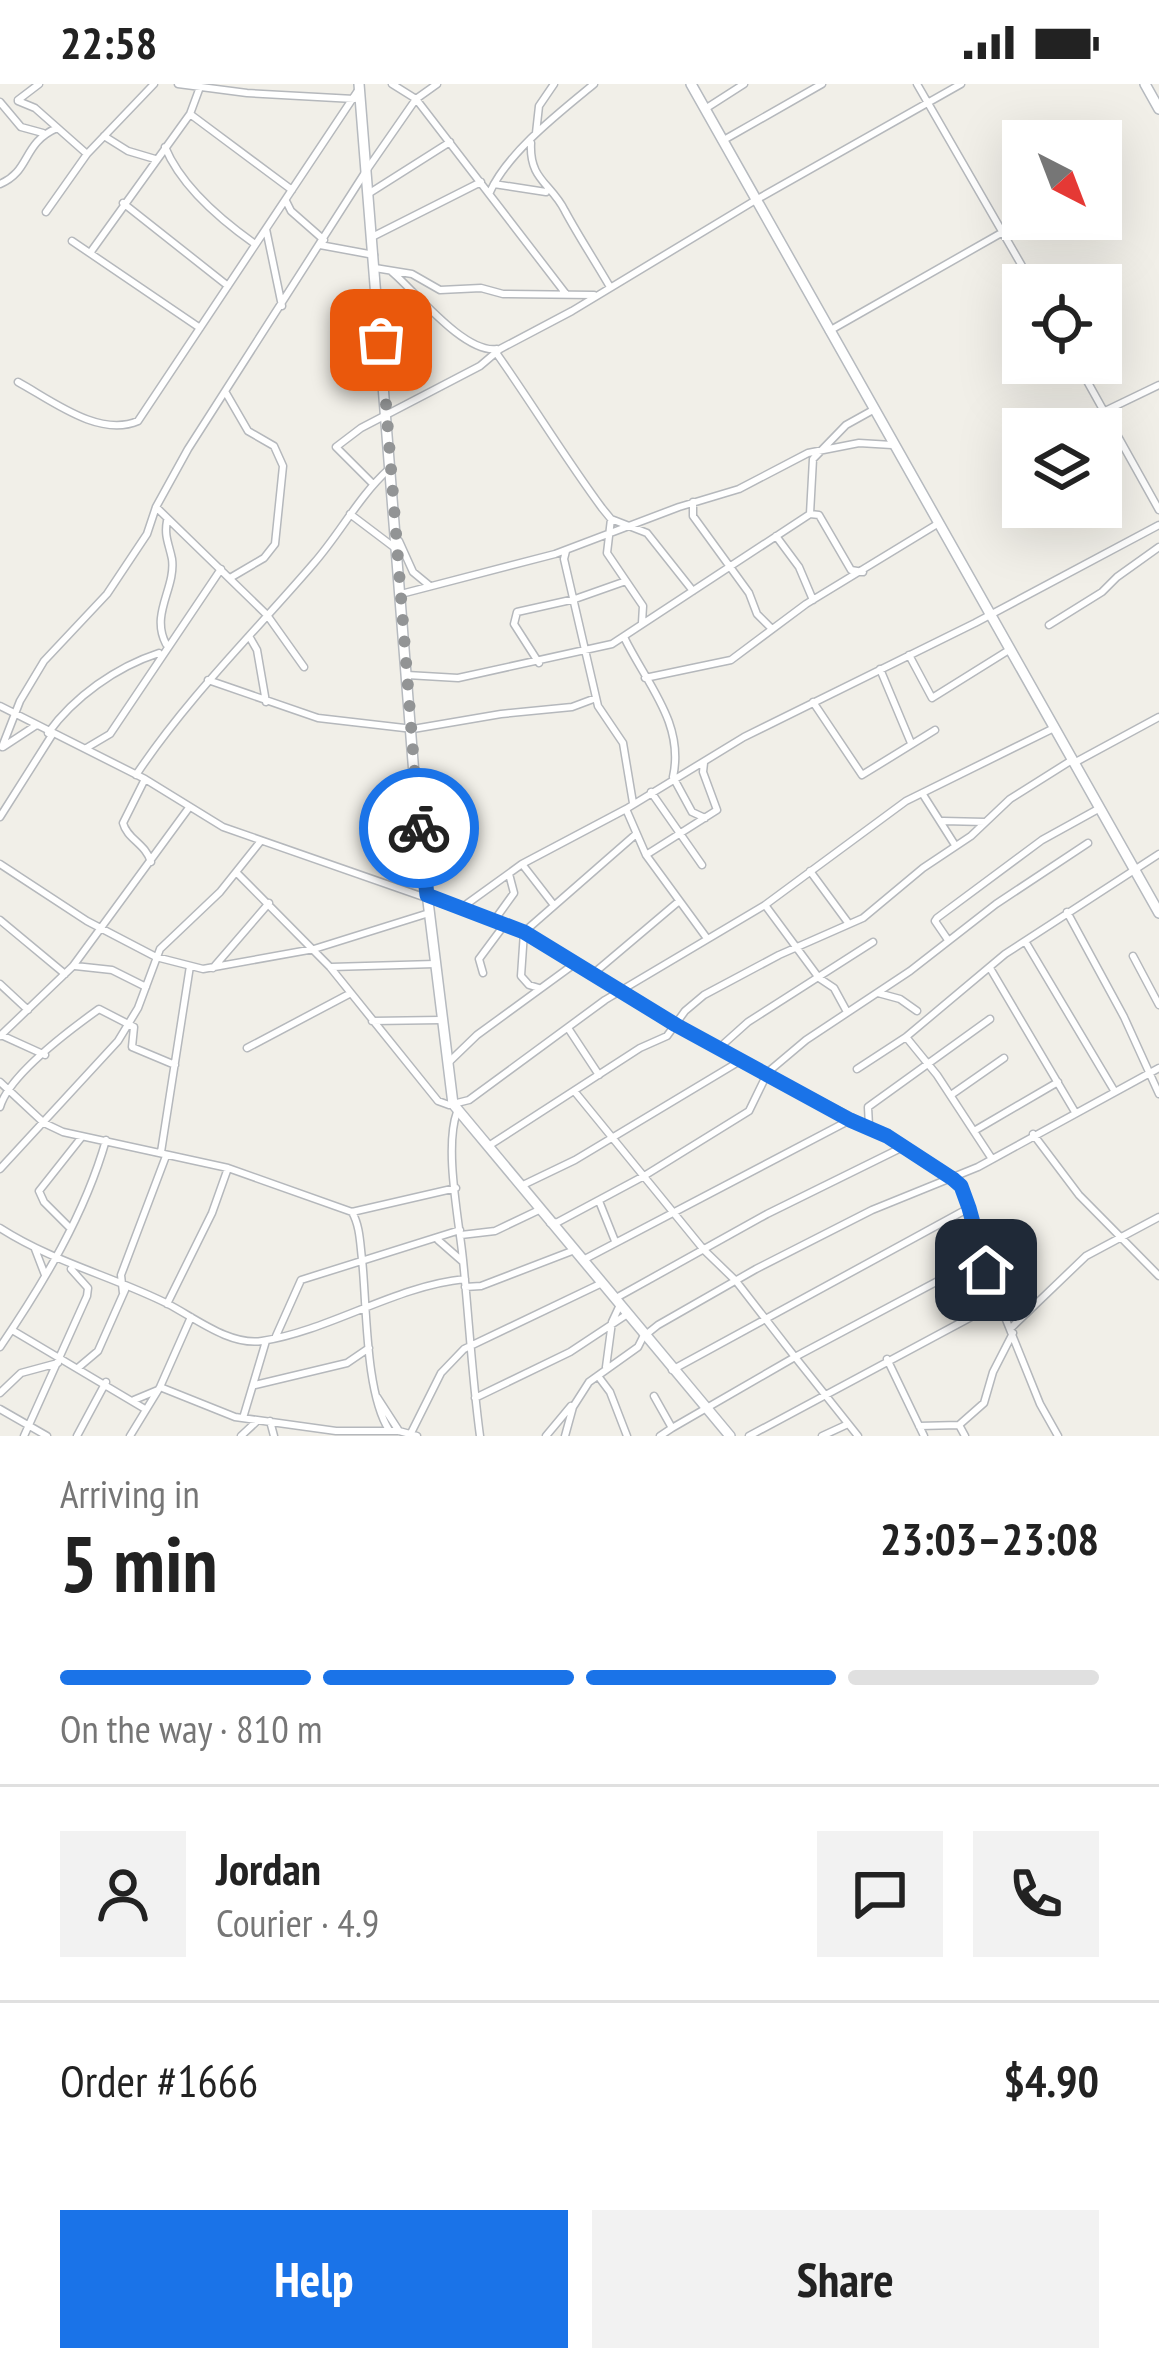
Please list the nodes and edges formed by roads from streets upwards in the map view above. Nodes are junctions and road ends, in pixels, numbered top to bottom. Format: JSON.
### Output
{"nodes":[{"id":1,"x":154,"y":84,"type":"edge"},
{"id":2,"x":178,"y":84,"type":"edge"},
{"id":3,"x":316,"y":84,"type":"edge"},
{"id":4,"x":392,"y":84,"type":"edge"},
{"id":5,"x":437,"y":84,"type":"edge"},
{"id":6,"x":554,"y":84,"type":"edge"},
{"id":7,"x":594,"y":84,"type":"edge"},
{"id":8,"x":691,"y":84,"type":"edge"},
{"id":9,"x":744,"y":84,"type":"edge"},
{"id":10,"x":822,"y":84,"type":"edge"},
{"id":11,"x":917,"y":84,"type":"edge"},
{"id":12,"x":961,"y":84,"type":"edge"},
{"id":13,"x":1145,"y":84,"type":"edge"},
{"id":14,"x":36,"y":86,"type":"edge"},
{"id":15,"x":200,"y":87,"type":"junction"},
{"id":16,"x":247,"y":89,"type":"edge"},
{"id":17,"x":359,"y":91,"type":"edge"},
{"id":18,"x":316,"y":97,"type":"junction"},
{"id":19,"x":416,"y":99,"type":"junction"},
{"id":20,"x":18,"y":101,"type":"junction"},
{"id":21,"x":0,"y":102,"type":"edge"},
{"id":22,"x":928,"y":102,"type":"junction"},
{"id":23,"x":35,"y":108,"type":"junction"},
{"id":24,"x":9,"y":109,"type":"junction"},
{"id":25,"x":705,"y":109,"type":"junction"},
{"id":26,"x":1159,"y":109,"type":"edge"},
{"id":27,"x":190,"y":114,"type":"junction"},
{"id":28,"x":0,"y":120,"type":"edge"},
{"id":29,"x":58,"y":128,"type":"junction"},
{"id":30,"x":536,"y":133,"type":"junction"},
{"id":31,"x":45,"y":134,"type":"junction"},
{"id":32,"x":104,"y":136,"type":"junction"},
{"id":33,"x":722,"y":141,"type":"junction"},
{"id":34,"x":450,"y":142,"type":"junction"},
{"id":35,"x":531,"y":143,"type":"junction"},
{"id":36,"x":165,"y":146,"type":"junction"},
{"id":37,"x":87,"y":154,"type":"junction"},
{"id":38,"x":155,"y":159,"type":"junction"},
{"id":39,"x":366,"y":171,"type":"junction"},
{"id":40,"x":481,"y":182,"type":"junction"},
{"id":41,"x":0,"y":184,"type":"edge"},
{"id":42,"x":494,"y":184,"type":"junction"},
{"id":43,"x":292,"y":190,"type":"junction"},
{"id":44,"x":490,"y":193,"type":"junction"},
{"id":45,"x":550,"y":193,"type":"junction"},
{"id":46,"x":368,"y":194,"type":"junction"},
{"id":47,"x":286,"y":201,"type":"junction"},
{"id":48,"x":754,"y":201,"type":"junction"},
{"id":49,"x":123,"y":202,"type":"junction"},
{"id":50,"x":46,"y":212,"type":"dead end"},
{"id":51,"x":266,"y":229,"type":"junction"},
{"id":52,"x":1002,"y":230,"type":"edge"},
{"id":53,"x":1002,"y":233,"type":"edge"},
{"id":54,"x":372,"y":237,"type":"junction"},
{"id":55,"x":72,"y":241,"type":"dead end"},
{"id":56,"x":322,"y":243,"type":"junction"},
{"id":57,"x":255,"y":244,"type":"junction"},
{"id":58,"x":90,"y":253,"type":"junction"},
{"id":59,"x":374,"y":261,"type":"junction"},
{"id":60,"x":391,"y":271,"type":"junction"},
{"id":61,"x":228,"y":286,"type":"junction"},
{"id":62,"x":610,"y":287,"type":"junction"},
{"id":63,"x":566,"y":294,"type":"junction"},
{"id":64,"x":597,"y":295,"type":"junction"},
{"id":65,"x":281,"y":306,"type":"junction"},
{"id":66,"x":200,"y":328,"type":"junction"},
{"id":67,"x":829,"y":331,"type":"junction"},
{"id":68,"x":498,"y":351,"type":"junction"},
{"id":69,"x":18,"y":382,"type":"dead end"},
{"id":70,"x":1159,"y":385,"type":"edge"},
{"id":71,"x":226,"y":393,"type":"junction"},
{"id":72,"x":1111,"y":408,"type":"edge"},
{"id":73,"x":874,"y":410,"type":"junction"},
{"id":74,"x":387,"y":413,"type":"junction"},
{"id":75,"x":1122,"y":442,"type":"edge"},
{"id":76,"x":892,"y":445,"type":"junction"},
{"id":77,"x":820,"y":449,"type":"junction"},
{"id":78,"x":389,"y":469,"type":"junction"},
{"id":79,"x":372,"y":483,"type":"junction"},
{"id":80,"x":693,"y":502,"type":"junction"},
{"id":81,"x":156,"y":507,"type":"junction"},
{"id":82,"x":1159,"y":509,"type":"edge"},
{"id":83,"x":350,"y":514,"type":"junction"},
{"id":84,"x":810,"y":514,"type":"junction"},
{"id":85,"x":611,"y":519,"type":"junction"},
{"id":86,"x":167,"y":521,"type":"junction"},
{"id":87,"x":939,"y":524,"type":"junction"},
{"id":88,"x":1159,"y":525,"type":"edge"},
{"id":89,"x":626,"y":526,"type":"junction"},
{"id":90,"x":396,"y":532,"type":"junction"},
{"id":91,"x":609,"y":533,"type":"junction"},
{"id":92,"x":776,"y":535,"type":"junction"},
{"id":93,"x":1159,"y":547,"type":"edge"},
{"id":94,"x":394,"y":548,"type":"junction"},
{"id":95,"x":566,"y":549,"type":"junction"},
{"id":96,"x":555,"y":554,"type":"junction"},
{"id":97,"x":565,"y":565,"type":"junction"},
{"id":98,"x":727,"y":567,"type":"junction"},
{"id":99,"x":220,"y":569,"type":"junction"},
{"id":100,"x":863,"y":572,"type":"junction"},
{"id":101,"x":230,"y":578,"type":"junction"},
{"id":102,"x":626,"y":580,"type":"junction"},
{"id":103,"x":430,"y":586,"type":"junction"},
{"id":104,"x":693,"y":591,"type":"junction"},
{"id":105,"x":399,"y":594,"type":"junction"},
{"id":106,"x":575,"y":599,"type":"junction"},
{"id":107,"x":813,"y":600,"type":"junction"},
{"id":108,"x":991,"y":614,"type":"junction"},
{"id":109,"x":267,"y":615,"type":"junction"},
{"id":110,"x":1048,"y":625,"type":"dead end"},
{"id":111,"x":642,"y":626,"type":"junction"},
{"id":112,"x":772,"y":629,"type":"junction"},
{"id":113,"x":248,"y":635,"type":"junction"},
{"id":114,"x":624,"y":638,"type":"junction"},
{"id":115,"x":165,"y":648,"type":"junction"},
{"id":116,"x":1010,"y":650,"type":"junction"},
{"id":117,"x":588,"y":652,"type":"junction"},
{"id":118,"x":909,"y":655,"type":"junction"},
{"id":119,"x":539,"y":663,"type":"junction"},
{"id":120,"x":304,"y":667,"type":"dead end"},
{"id":121,"x":880,"y":669,"type":"junction"},
{"id":122,"x":407,"y":675,"type":"junction"},
{"id":123,"x":646,"y":679,"type":"junction"},
{"id":124,"x":208,"y":680,"type":"junction"},
{"id":125,"x":266,"y":702,"type":"junction"},
{"id":126,"x":595,"y":702,"type":"junction"},
{"id":127,"x":813,"y":702,"type":"junction"},
{"id":128,"x":0,"y":706,"type":"edge"},
{"id":129,"x":15,"y":714,"type":"junction"},
{"id":130,"x":1159,"y":717,"type":"edge"},
{"id":131,"x":35,"y":726,"type":"junction"},
{"id":132,"x":1054,"y":728,"type":"junction"},
{"id":133,"x":413,"y":729,"type":"junction"},
{"id":134,"x":935,"y":730,"type":"dead end"},
{"id":135,"x":50,"y":734,"type":"junction"},
{"id":136,"x":911,"y":743,"type":"junction"},
{"id":137,"x":1,"y":748,"type":"edge"},
{"id":138,"x":84,"y":748,"type":"junction"},
{"id":139,"x":1073,"y":761,"type":"junction"},
{"id":140,"x":676,"y":762,"type":"junction"},
{"id":141,"x":697,"y":768,"type":"junction"},
{"id":142,"x":136,"y":775,"type":"junction"},
{"id":143,"x":673,"y":777,"type":"junction"},
{"id":144,"x":145,"y":779,"type":"junction"},
{"id":145,"x":651,"y":792,"type":"junction"},
{"id":146,"x":922,"y":793,"type":"junction"},
{"id":147,"x":629,"y":806,"type":"junction"},
{"id":148,"x":188,"y":808,"type":"junction"},
{"id":149,"x":1100,"y":808,"type":"junction"},
{"id":150,"x":0,"y":817,"type":"edge"},
{"id":151,"x":705,"y":818,"type":"junction"},
{"id":152,"x":943,"y":821,"type":"junction"},
{"id":153,"x":985,"y":822,"type":"junction"},
{"id":154,"x":678,"y":834,"type":"junction"},
{"id":155,"x":634,"y":839,"type":"junction"},
{"id":156,"x":261,"y":842,"type":"junction"},
{"id":157,"x":1088,"y":843,"type":"dead end"},
{"id":158,"x":956,"y":845,"type":"junction"},
{"id":159,"x":646,"y":854,"type":"junction"},
{"id":160,"x":1159,"y":854,"type":"edge"},
{"id":161,"x":151,"y":862,"type":"junction"},
{"id":162,"x":0,"y":864,"type":"edge"},
{"id":163,"x":522,"y":864,"type":"junction"},
{"id":164,"x":702,"y":865,"type":"dead end"},
{"id":165,"x":1134,"y":868,"type":"junction"},
{"id":166,"x":810,"y":871,"type":"junction"},
{"id":167,"x":237,"y":874,"type":"junction"},
{"id":168,"x":509,"y":874,"type":"junction"},
{"id":169,"x":985,"y":886,"type":"junction"},
{"id":170,"x":427,"y":895,"type":"junction"},
{"id":171,"x":475,"y":899,"type":"junction"},
{"id":172,"x":269,"y":902,"type":"junction"},
{"id":173,"x":678,"y":902,"type":"junction"},
{"id":174,"x":996,"y":904,"type":"junction"},
{"id":175,"x":554,"y":905,"type":"junction"},
{"id":176,"x":765,"y":905,"type":"junction"},
{"id":177,"x":462,"y":907,"type":"junction"},
{"id":178,"x":1067,"y":912,"type":"junction"},
{"id":179,"x":429,"y":913,"type":"junction"},
{"id":180,"x":477,"y":913,"type":"junction"},
{"id":181,"x":1159,"y":913,"type":"edge"},
{"id":182,"x":495,"y":919,"type":"junction"},
{"id":183,"x":0,"y":920,"type":"edge"},
{"id":184,"x":505,"y":924,"type":"junction"},
{"id":185,"x":849,"y":925,"type":"junction"},
{"id":186,"x":104,"y":929,"type":"junction"},
{"id":187,"x":524,"y":932,"type":"junction"},
{"id":188,"x":706,"y":937,"type":"junction"},
{"id":189,"x":873,"y":941,"type":"dead end"},
{"id":190,"x":949,"y":941,"type":"junction"},
{"id":191,"x":1025,"y":941,"type":"junction"},
{"id":192,"x":797,"y":947,"type":"junction"},
{"id":193,"x":314,"y":949,"type":"junction"},
{"id":194,"x":1132,"y":956,"type":"dead end"},
{"id":195,"x":156,"y":957,"type":"junction"},
{"id":196,"x":577,"y":962,"type":"junction"},
{"id":197,"x":435,"y":964,"type":"junction"},
{"id":198,"x":605,"y":965,"type":"junction"},
{"id":199,"x":73,"y":966,"type":"junction"},
{"id":200,"x":190,"y":966,"type":"junction"},
{"id":201,"x":330,"y":967,"type":"junction"},
{"id":202,"x":991,"y":968,"type":"junction"},
{"id":203,"x":212,"y":969,"type":"junction"},
{"id":204,"x":483,"y":973,"type":"dead end"},
{"id":205,"x":594,"y":973,"type":"junction"},
{"id":206,"x":65,"y":974,"type":"junction"},
{"id":207,"x":819,"y":978,"type":"junction"},
{"id":208,"x":605,"y":981,"type":"junction"},
{"id":209,"x":0,"y":983,"type":"edge"},
{"id":210,"x":146,"y":987,"type":"junction"},
{"id":211,"x":539,"y":988,"type":"junction"},
{"id":212,"x":621,"y":992,"type":"junction"},
{"id":213,"x":351,"y":993,"type":"junction"},
{"id":214,"x":878,"y":993,"type":"junction"},
{"id":215,"x":605,"y":1000,"type":"junction"},
{"id":216,"x":1159,"y":1006,"type":"edge"},
{"id":217,"x":28,"y":1010,"type":"junction"},
{"id":218,"x":846,"y":1010,"type":"junction"},
{"id":219,"x":917,"y":1011,"type":"junction"},
{"id":220,"x":930,"y":1014,"type":"junction"},
{"id":221,"x":990,"y":1019,"type":"dead end"},
{"id":222,"x":442,"y":1020,"type":"junction"},
{"id":223,"x":372,"y":1021,"type":"junction"},
{"id":224,"x":678,"y":1021,"type":"junction"},
{"id":225,"x":919,"y":1023,"type":"junction"},
{"id":226,"x":130,"y":1025,"type":"junction"},
{"id":227,"x":568,"y":1028,"type":"junction"},
{"id":228,"x":1,"y":1036,"type":"edge"},
{"id":229,"x":906,"y":1037,"type":"junction"},
{"id":230,"x":247,"y":1048,"type":"dead end"},
{"id":231,"x":719,"y":1048,"type":"junction"},
{"id":232,"x":45,"y":1055,"type":"junction"},
{"id":233,"x":1004,"y":1058,"type":"dead end"},
{"id":234,"x":742,"y":1060,"type":"junction"},
{"id":235,"x":927,"y":1062,"type":"junction"},
{"id":236,"x":448,"y":1063,"type":"junction"},
{"id":237,"x":175,"y":1064,"type":"junction"},
{"id":238,"x":857,"y":1069,"type":"dead end"},
{"id":239,"x":1155,"y":1070,"type":"edge"},
{"id":240,"x":768,"y":1072,"type":"junction"},
{"id":241,"x":599,"y":1076,"type":"junction"},
{"id":242,"x":16,"y":1079,"type":"junction"},
{"id":243,"x":0,"y":1080,"type":"edge"},
{"id":244,"x":1058,"y":1082,"type":"junction"},
{"id":245,"x":7,"y":1090,"type":"junction"},
{"id":246,"x":575,"y":1092,"type":"junction"},
{"id":247,"x":1114,"y":1092,"type":"junction"},
{"id":248,"x":1159,"y":1094,"type":"edge"},
{"id":249,"x":951,"y":1095,"type":"junction"},
{"id":250,"x":0,"y":1106,"type":"edge"},
{"id":251,"x":455,"y":1108,"type":"junction"},
{"id":252,"x":1075,"y":1112,"type":"junction"},
{"id":253,"x":850,"y":1120,"type":"junction"},
{"id":254,"x":44,"y":1123,"type":"junction"},
{"id":255,"x":869,"y":1126,"type":"junction"},
{"id":256,"x":974,"y":1131,"type":"junction"},
{"id":257,"x":1033,"y":1135,"type":"junction"},
{"id":258,"x":81,"y":1138,"type":"junction"},
{"id":259,"x":612,"y":1138,"type":"junction"},
{"id":260,"x":94,"y":1139,"type":"junction"},
{"id":261,"x":106,"y":1140,"type":"junction"},
{"id":262,"x":904,"y":1146,"type":"junction"},
{"id":263,"x":488,"y":1147,"type":"junction"},
{"id":264,"x":163,"y":1154,"type":"junction"},
{"id":265,"x":98,"y":1158,"type":"junction"},
{"id":266,"x":992,"y":1159,"type":"junction"},
{"id":267,"x":0,"y":1168,"type":"edge"},
{"id":268,"x":228,"y":1168,"type":"junction"},
{"id":269,"x":640,"y":1172,"type":"junction"},
{"id":270,"x":953,"y":1179,"type":"junction"},
{"id":271,"x":456,"y":1188,"type":"junction"},
{"id":272,"x":525,"y":1188,"type":"junction"},
{"id":273,"x":599,"y":1201,"type":"junction"},
{"id":274,"x":969,"y":1208,"type":"junction"},
{"id":275,"x":539,"y":1210,"type":"junction"},
{"id":276,"x":673,"y":1213,"type":"junction"},
{"id":277,"x":355,"y":1216,"type":"junction"},
{"id":278,"x":1159,"y":1216,"type":"edge"},
{"id":279,"x":554,"y":1224,"type":"junction"},
{"id":280,"x":1148,"y":1225,"type":"junction"},
{"id":281,"x":70,"y":1227,"type":"junction"},
{"id":282,"x":0,"y":1228,"type":"edge"},
{"id":283,"x":461,"y":1232,"type":"junction"},
{"id":284,"x":1159,"y":1236,"type":"edge"},
{"id":285,"x":437,"y":1240,"type":"junction"},
{"id":286,"x":1119,"y":1240,"type":"junction"},
{"id":287,"x":615,"y":1241,"type":"junction"},
{"id":288,"x":32,"y":1246,"type":"junction"},
{"id":289,"x":704,"y":1250,"type":"junction"},
{"id":290,"x":572,"y":1251,"type":"junction"},
{"id":291,"x":983,"y":1257,"type":"junction"},
{"id":292,"x":55,"y":1258,"type":"junction"},
{"id":293,"x":581,"y":1261,"type":"junction"},
{"id":294,"x":362,"y":1263,"type":"junction"},
{"id":295,"x":464,"y":1265,"type":"junction"},
{"id":296,"x":69,"y":1266,"type":"junction"},
{"id":297,"x":45,"y":1276,"type":"junction"},
{"id":298,"x":1159,"y":1276,"type":"edge"},
{"id":299,"x":448,"y":1281,"type":"junction"},
{"id":300,"x":736,"y":1281,"type":"junction"},
{"id":301,"x":465,"y":1283,"type":"junction"},
{"id":302,"x":600,"y":1283,"type":"junction"},
{"id":303,"x":481,"y":1286,"type":"junction"},
{"id":304,"x":123,"y":1288,"type":"junction"},
{"id":305,"x":1001,"y":1300,"type":"junction"},
{"id":306,"x":466,"y":1302,"type":"junction"},
{"id":307,"x":167,"y":1304,"type":"junction"},
{"id":308,"x":620,"y":1308,"type":"junction"},
{"id":309,"x":367,"y":1310,"type":"junction"},
{"id":310,"x":191,"y":1317,"type":"junction"},
{"id":311,"x":765,"y":1321,"type":"junction"},
{"id":312,"x":612,"y":1322,"type":"junction"},
{"id":313,"x":11,"y":1330,"type":"junction"},
{"id":314,"x":1012,"y":1330,"type":"junction"},
{"id":315,"x":276,"y":1336,"type":"junction"},
{"id":316,"x":643,"y":1336,"type":"junction"},
{"id":317,"x":266,"y":1340,"type":"junction"},
{"id":318,"x":370,"y":1346,"type":"junction"},
{"id":319,"x":0,"y":1347,"type":"edge"},
{"id":320,"x":468,"y":1347,"type":"junction"},
{"id":321,"x":795,"y":1357,"type":"junction"},
{"id":322,"x":887,"y":1358,"type":"junction"},
{"id":323,"x":59,"y":1360,"type":"junction"},
{"id":324,"x":79,"y":1367,"type":"junction"},
{"id":325,"x":672,"y":1371,"type":"junction"},
{"id":326,"x":602,"y":1373,"type":"junction"},
{"id":327,"x":106,"y":1382,"type":"junction"},
{"id":328,"x":254,"y":1384,"type":"junction"},
{"id":329,"x":159,"y":1388,"type":"junction"},
{"id":330,"x":823,"y":1393,"type":"junction"},
{"id":331,"x":0,"y":1394,"type":"edge"},
{"id":332,"x":375,"y":1394,"type":"junction"},
{"id":333,"x":654,"y":1396,"type":"dead end"},
{"id":334,"x":475,"y":1398,"type":"junction"},
{"id":335,"x":577,"y":1398,"type":"junction"},
{"id":336,"x":134,"y":1400,"type":"junction"},
{"id":337,"x":704,"y":1408,"type":"junction"},
{"id":338,"x":0,"y":1409,"type":"edge"},
{"id":339,"x":146,"y":1409,"type":"junction"},
{"id":340,"x":243,"y":1418,"type":"junction"},
{"id":341,"x":382,"y":1420,"type":"junction"},
{"id":342,"x":259,"y":1421,"type":"junction"},
{"id":343,"x":270,"y":1421,"type":"junction"},
{"id":344,"x":848,"y":1424,"type":"junction"},
{"id":345,"x":959,"y":1425,"type":"junction"},
{"id":346,"x":920,"y":1426,"type":"junction"},
{"id":347,"x":672,"y":1428,"type":"junction"},
{"id":348,"x":377,"y":1430,"type":"junction"},
{"id":349,"x":389,"y":1430,"type":"junction"},
{"id":350,"x":399,"y":1431,"type":"junction"},
{"id":351,"x":26,"y":1432,"type":"edge"},
{"id":352,"x":412,"y":1435,"type":"edge"},
{"id":353,"x":47,"y":1436,"type":"edge"},
{"id":354,"x":77,"y":1436,"type":"edge"},
{"id":355,"x":130,"y":1436,"type":"edge"},
{"id":356,"x":241,"y":1436,"type":"edge"},
{"id":357,"x":274,"y":1436,"type":"edge"},
{"id":358,"x":480,"y":1436,"type":"edge"},
{"id":359,"x":546,"y":1436,"type":"edge"},
{"id":360,"x":566,"y":1436,"type":"edge"},
{"id":361,"x":627,"y":1436,"type":"edge"},
{"id":362,"x":660,"y":1436,"type":"edge"},
{"id":363,"x":730,"y":1436,"type":"edge"},
{"id":364,"x":749,"y":1436,"type":"edge"},
{"id":365,"x":822,"y":1436,"type":"edge"},
{"id":366,"x":858,"y":1436,"type":"edge"},
{"id":367,"x":924,"y":1436,"type":"edge"},
{"id":368,"x":965,"y":1436,"type":"edge"},
{"id":369,"x":1058,"y":1436,"type":"edge"}],
"edges":[{"from":1,"to":32,"type":"street"},
{"from":2,"to":15,"type":"street"},
{"from":3,"to":18,"type":"street"},
{"from":4,"to":19,"type":"street"},
{"from":5,"to":19,"type":"street"},
{"from":6,"to":30,"type":"street"},
{"from":7,"to":30,"type":"street"},
{"from":8,"to":25,"type":"street"},
{"from":9,"to":25,"type":"street"},
{"from":10,"to":33,"type":"street"},
{"from":11,"to":22,"type":"street"},
{"from":12,"to":22,"type":"street"},
{"from":13,"to":26,"type":"street"},
{"from":14,"to":20,"type":"street"},
{"from":14,"to":23,"type":"street"},
{"from":15,"to":16,"type":"street"},
{"from":15,"to":27,"type":"street"},
{"from":16,"to":18,"type":"street"},
{"from":17,"to":18,"type":"street"},
{"from":17,"to":39,"type":"street"},
{"from":17,"to":43,"type":"street"},
{"from":19,"to":34,"type":"street"},
{"from":19,"to":39,"type":"street"},
{"from":20,"to":23,"type":"street"},
{"from":20,"to":24,"type":"street"},
{"from":21,"to":24,"type":"street"},
{"from":22,"to":48,"type":"street"},
{"from":22,"to":52,"type":"street"},
{"from":23,"to":29,"type":"street"},
{"from":24,"to":28,"type":"street"},
{"from":24,"to":31,"type":"street"},
{"from":25,"to":33,"type":"street"},
{"from":27,"to":36,"type":"street"},
{"from":27,"to":43,"type":"street"},
{"from":29,"to":31,"type":"street"},
{"from":29,"to":37,"type":"street"},
{"from":30,"to":35,"type":"street"},
{"from":31,"to":41,"type":"street"},
{"from":32,"to":37,"type":"street"},
{"from":32,"to":38,"type":"street"},
{"from":33,"to":48,"type":"street"},
{"from":34,"to":40,"type":"street"},
{"from":34,"to":46,"type":"street"},
{"from":35,"to":42,"type":"street"},
{"from":35,"to":45,"type":"street"},
{"from":36,"to":38,"type":"street"},
{"from":36,"to":57,"type":"street"},
{"from":37,"to":50,"type":"street"},
{"from":38,"to":49,"type":"street"},
{"from":39,"to":46,"type":"street"},
{"from":39,"to":56,"type":"street"},
{"from":40,"to":44,"type":"street"},
{"from":40,"to":54,"type":"street"},
{"from":42,"to":44,"type":"street"},
{"from":42,"to":45,"type":"street"},
{"from":43,"to":47,"type":"street"},
{"from":44,"to":63,"type":"street"},
{"from":45,"to":62,"type":"street"},
{"from":46,"to":54,"type":"street"},
{"from":47,"to":51,"type":"street"},
{"from":47,"to":56,"type":"street"},
{"from":48,"to":62,"type":"street"},
{"from":48,"to":67,"type":"street"},
{"from":49,"to":58,"type":"street"},
{"from":49,"to":61,"type":"street"},
{"from":51,"to":57,"type":"street"},
{"from":51,"to":65,"type":"street"},
{"from":53,"to":67,"type":"street"},
{"from":54,"to":59,"type":"street"},
{"from":55,"to":58,"type":"street"},
{"from":56,"to":59,"type":"street"},
{"from":56,"to":65,"type":"street"},
{"from":57,"to":61,"type":"street"},
{"from":58,"to":66,"type":"street"},
{"from":59,"to":60,"type":"street"},
{"from":59,"to":74,"type":"street"},
{"from":60,"to":63,"type":"street"},
{"from":60,"to":68,"type":"street"},
{"from":61,"to":66,"type":"street"},
{"from":62,"to":64,"type":"street"},
{"from":63,"to":64,"type":"street"},
{"from":64,"to":68,"type":"street"},
{"from":65,"to":71,"type":"street"},
{"from":66,"to":69,"type":"street"},
{"from":67,"to":73,"type":"street"},
{"from":68,"to":74,"type":"street"},
{"from":68,"to":85,"type":"street"},
{"from":70,"to":72,"type":"street"},
{"from":71,"to":81,"type":"street"},
{"from":71,"to":101,"type":"street"},
{"from":73,"to":76,"type":"street"},
{"from":73,"to":77,"type":"street"},
{"from":74,"to":78,"type":"street"},
{"from":74,"to":79,"type":"street"},
{"from":75,"to":82,"type":"street"},
{"from":76,"to":77,"type":"street"},
{"from":76,"to":87,"type":"street"},
{"from":77,"to":80,"type":"street"},
{"from":77,"to":84,"type":"street"},
{"from":78,"to":79,"type":"street"},
{"from":78,"to":90,"type":"street"},
{"from":79,"to":83,"type":"street"},
{"from":80,"to":89,"type":"street"},
{"from":80,"to":98,"type":"street"},
{"from":81,"to":86,"type":"street"},
{"from":81,"to":129,"type":"street"},
{"from":83,"to":94,"type":"street"},
{"from":83,"to":109,"type":"street"},
{"from":84,"to":92,"type":"street"},
{"from":84,"to":100,"type":"street"},
{"from":85,"to":89,"type":"street"},
{"from":85,"to":91,"type":"street"},
{"from":86,"to":99,"type":"street"},
{"from":86,"to":115,"type":"street"},
{"from":87,"to":100,"type":"street"},
{"from":87,"to":108,"type":"street"},
{"from":88,"to":108,"type":"street"},
{"from":89,"to":91,"type":"street"},
{"from":89,"to":104,"type":"street"},
{"from":90,"to":94,"type":"street"},
{"from":90,"to":103,"type":"street"},
{"from":91,"to":95,"type":"street"},
{"from":91,"to":102,"type":"street"},
{"from":92,"to":98,"type":"street"},
{"from":92,"to":107,"type":"street"},
{"from":93,"to":110,"type":"street"},
{"from":94,"to":105,"type":"street"},
{"from":95,"to":96,"type":"street"},
{"from":95,"to":97,"type":"street"},
{"from":96,"to":97,"type":"street"},
{"from":96,"to":103,"type":"street"},
{"from":97,"to":106,"type":"street"},
{"from":98,"to":104,"type":"street"},
{"from":98,"to":112,"type":"street"},
{"from":99,"to":101,"type":"street"},
{"from":99,"to":115,"type":"street"},
{"from":100,"to":107,"type":"street"},
{"from":101,"to":109,"type":"street"},
{"from":102,"to":106,"type":"street"},
{"from":102,"to":111,"type":"street"},
{"from":103,"to":105,"type":"street"},
{"from":104,"to":111,"type":"street"},
{"from":105,"to":122,"type":"street"},
{"from":106,"to":117,"type":"street"},
{"from":106,"to":119,"type":"street"},
{"from":107,"to":112,"type":"street"},
{"from":108,"to":116,"type":"street"},
{"from":108,"to":118,"type":"street"},
{"from":109,"to":113,"type":"street"},
{"from":109,"to":120,"type":"street"},
{"from":111,"to":114,"type":"street"},
{"from":112,"to":123,"type":"street"},
{"from":113,"to":124,"type":"street"},
{"from":113,"to":125,"type":"street"},
{"from":114,"to":117,"type":"street"},
{"from":114,"to":123,"type":"street"},
{"from":115,"to":135,"type":"street"},
{"from":115,"to":138,"type":"street"},
{"from":116,"to":118,"type":"street"},
{"from":116,"to":132,"type":"street"},
{"from":117,"to":119,"type":"street"},
{"from":117,"to":126,"type":"street"},
{"from":118,"to":121,"type":"street"},
{"from":119,"to":122,"type":"street"},
{"from":121,"to":127,"type":"street"},
{"from":121,"to":136,"type":"street"},
{"from":122,"to":133,"type":"street"},
{"from":123,"to":140,"type":"street"},
{"from":124,"to":125,"type":"street"},
{"from":124,"to":142,"type":"street"},
{"from":125,"to":133,"type":"street"},
{"from":126,"to":133,"type":"street"},
{"from":126,"to":147,"type":"street"},
{"from":127,"to":136,"type":"street"},
{"from":127,"to":141,"type":"street"},
{"from":128,"to":129,"type":"street"},
{"from":129,"to":131,"type":"street"},
{"from":129,"to":137,"type":"street"},
{"from":130,"to":139,"type":"street"},
{"from":131,"to":135,"type":"street"},
{"from":131,"to":137,"type":"street"},
{"from":132,"to":139,"type":"street"},
{"from":132,"to":146,"type":"street"},
{"from":133,"to":170,"type":"street"},
{"from":134,"to":136,"type":"street"},
{"from":135,"to":138,"type":"street"},
{"from":135,"to":150,"type":"street"},
{"from":138,"to":142,"type":"street"},
{"from":139,"to":149,"type":"street"},
{"from":139,"to":153,"type":"street"},
{"from":140,"to":141,"type":"street"},
{"from":140,"to":143,"type":"street"},
{"from":141,"to":143,"type":"street"},
{"from":141,"to":151,"type":"street"},
{"from":142,"to":144,"type":"street"},
{"from":143,"to":145,"type":"street"},
{"from":143,"to":151,"type":"street"},
{"from":144,"to":148,"type":"street"},
{"from":144,"to":161,"type":"street"},
{"from":145,"to":147,"type":"street"},
{"from":145,"to":154,"type":"street"},
{"from":146,"to":152,"type":"street"},
{"from":146,"to":166,"type":"street"},
{"from":147,"to":155,"type":"street"},
{"from":147,"to":163,"type":"street"},
{"from":148,"to":156,"type":"street"},
{"from":148,"to":161,"type":"street"},
{"from":149,"to":165,"type":"street"},
{"from":149,"to":169,"type":"street"},
{"from":151,"to":154,"type":"street"},
{"from":152,"to":153,"type":"street"},
{"from":152,"to":158,"type":"street"},
{"from":153,"to":158,"type":"street"},
{"from":154,"to":159,"type":"street"},
{"from":154,"to":164,"type":"street"},
{"from":155,"to":159,"type":"street"},
{"from":155,"to":175,"type":"street"},
{"from":156,"to":167,"type":"street"},
{"from":156,"to":170,"type":"street"},
{"from":157,"to":174,"type":"street"},
{"from":158,"to":185,"type":"street"},
{"from":159,"to":173,"type":"street"},
{"from":160,"to":165,"type":"street"},
{"from":161,"to":186,"type":"street"},
{"from":162,"to":186,"type":"street"},
{"from":163,"to":168,"type":"street"},
{"from":163,"to":175,"type":"street"},
{"from":165,"to":178,"type":"street"},
{"from":165,"to":181,"type":"street"},
{"from":166,"to":176,"type":"street"},
{"from":166,"to":185,"type":"street"},
{"from":167,"to":172,"type":"street"},
{"from":167,"to":195,"type":"street"},
{"from":168,"to":171,"type":"street"},
{"from":168,"to":182,"type":"street"},
{"from":169,"to":174,"type":"street"},
{"from":169,"to":190,"type":"street"},
{"from":170,"to":177,"type":"street"},
{"from":170,"to":179,"type":"street"},
{"from":171,"to":177,"type":"street"},
{"from":171,"to":180,"type":"street"},
{"from":172,"to":193,"type":"street"},
{"from":172,"to":203,"type":"street"},
{"from":173,"to":188,"type":"street"},
{"from":173,"to":198,"type":"street"},
{"from":174,"to":190,"type":"street"},
{"from":175,"to":187,"type":"street"},
{"from":176,"to":188,"type":"street"},
{"from":176,"to":192,"type":"street"},
{"from":177,"to":180,"type":"street"},
{"from":178,"to":191,"type":"street"},
{"from":178,"to":239,"type":"street"},
{"from":179,"to":193,"type":"street"},
{"from":179,"to":197,"type":"street"},
{"from":180,"to":182,"type":"street"},
{"from":182,"to":184,"type":"street"},
{"from":183,"to":206,"type":"street"},
{"from":184,"to":187,"type":"street"},
{"from":184,"to":204,"type":"street"},
{"from":185,"to":192,"type":"street"},
{"from":186,"to":195,"type":"street"},
{"from":186,"to":199,"type":"street"},
{"from":187,"to":196,"type":"street"},
{"from":187,"to":211,"type":"street"},
{"from":188,"to":212,"type":"street"},
{"from":189,"to":207,"type":"street"},
{"from":190,"to":214,"type":"street"},
{"from":191,"to":202,"type":"street"},
{"from":191,"to":247,"type":"street"},
{"from":192,"to":207,"type":"street"},
{"from":192,"to":224,"type":"street"},
{"from":193,"to":201,"type":"street"},
{"from":193,"to":203,"type":"street"},
{"from":194,"to":216,"type":"street"},
{"from":195,"to":200,"type":"street"},
{"from":195,"to":210,"type":"street"},
{"from":196,"to":205,"type":"street"},
{"from":196,"to":211,"type":"street"},
{"from":197,"to":201,"type":"street"},
{"from":197,"to":222,"type":"street"},
{"from":198,"to":205,"type":"street"},
{"from":198,"to":208,"type":"street"},
{"from":199,"to":206,"type":"street"},
{"from":199,"to":210,"type":"street"},
{"from":200,"to":203,"type":"street"},
{"from":200,"to":237,"type":"street"},
{"from":201,"to":213,"type":"street"},
{"from":202,"to":220,"type":"street"},
{"from":202,"to":244,"type":"street"},
{"from":205,"to":208,"type":"street"},
{"from":206,"to":217,"type":"street"},
{"from":207,"to":218,"type":"street"},
{"from":207,"to":231,"type":"street"},
{"from":208,"to":212,"type":"street"},
{"from":208,"to":215,"type":"street"},
{"from":209,"to":217,"type":"street"},
{"from":210,"to":226,"type":"street"},
{"from":211,"to":236,"type":"street"},
{"from":212,"to":215,"type":"street"},
{"from":212,"to":224,"type":"street"},
{"from":213,"to":223,"type":"street"},
{"from":213,"to":230,"type":"street"},
{"from":214,"to":218,"type":"street"},
{"from":214,"to":219,"type":"street"},
{"from":215,"to":227,"type":"street"},
{"from":217,"to":228,"type":"street"},
{"from":218,"to":240,"type":"street"},
{"from":219,"to":220,"type":"street"},
{"from":219,"to":225,"type":"street"},
{"from":220,"to":225,"type":"street"},
{"from":221,"to":235,"type":"street"},
{"from":222,"to":223,"type":"street"},
{"from":222,"to":236,"type":"street"},
{"from":223,"to":251,"type":"street"},
{"from":224,"to":231,"type":"street"},
{"from":224,"to":241,"type":"street"},
{"from":225,"to":229,"type":"street"},
{"from":226,"to":232,"type":"street"},
{"from":226,"to":237,"type":"street"},
{"from":226,"to":254,"type":"street"},
{"from":227,"to":241,"type":"street"},
{"from":227,"to":251,"type":"street"},
{"from":228,"to":232,"type":"street"},
{"from":229,"to":235,"type":"street"},
{"from":229,"to":238,"type":"street"},
{"from":231,"to":234,"type":"street"},
{"from":232,"to":242,"type":"street"},
{"from":233,"to":249,"type":"street"},
{"from":234,"to":240,"type":"street"},
{"from":234,"to":259,"type":"street"},
{"from":235,"to":249,"type":"street"},
{"from":235,"to":255,"type":"street"},
{"from":236,"to":251,"type":"street"},
{"from":237,"to":264,"type":"street"},
{"from":239,"to":247,"type":"street"},
{"from":239,"to":248,"type":"street"},
{"from":240,"to":253,"type":"street"},
{"from":240,"to":269,"type":"street"},
{"from":241,"to":246,"type":"street"},
{"from":242,"to":243,"type":"street"},
{"from":242,"to":245,"type":"street"},
{"from":243,"to":245,"type":"street"},
{"from":244,"to":252,"type":"street"},
{"from":244,"to":256,"type":"street"},
{"from":245,"to":250,"type":"street"},
{"from":245,"to":254,"type":"street"},
{"from":246,"to":259,"type":"street"},
{"from":246,"to":263,"type":"street"},
{"from":247,"to":252,"type":"street"},
{"from":249,"to":256,"type":"street"},
{"from":251,"to":263,"type":"street"},
{"from":251,"to":271,"type":"street"},
{"from":252,"to":257,"type":"street"},
{"from":253,"to":255,"type":"street"},
{"from":253,"to":276,"type":"street"},
{"from":254,"to":258,"type":"street"},
{"from":254,"to":267,"type":"street"},
{"from":255,"to":262,"type":"street"},
{"from":256,"to":266,"type":"street"},
{"from":257,"to":266,"type":"street"},
{"from":257,"to":286,"type":"street"},
{"from":258,"to":260,"type":"street"},
{"from":258,"to":281,"type":"street"},
{"from":259,"to":269,"type":"street"},
{"from":259,"to":272,"type":"street"},
{"from":260,"to":261,"type":"street"},
{"from":260,"to":265,"type":"street"},
{"from":261,"to":264,"type":"street"},
{"from":261,"to":265,"type":"street"},
{"from":262,"to":270,"type":"street"},
{"from":262,"to":289,"type":"street"},
{"from":263,"to":272,"type":"street"},
{"from":264,"to":268,"type":"street"},
{"from":264,"to":304,"type":"street"},
{"from":265,"to":281,"type":"street"},
{"from":266,"to":270,"type":"street"},
{"from":268,"to":277,"type":"street"},
{"from":268,"to":307,"type":"street"},
{"from":269,"to":273,"type":"street"},
{"from":269,"to":276,"type":"street"},
{"from":270,"to":274,"type":"street"},
{"from":270,"to":300,"type":"street"},
{"from":271,"to":277,"type":"street"},
{"from":271,"to":283,"type":"street"},
{"from":272,"to":275,"type":"street"},
{"from":273,"to":279,"type":"street"},
{"from":273,"to":287,"type":"street"},
{"from":274,"to":291,"type":"street"},
{"from":274,"to":311,"type":"street"},
{"from":275,"to":279,"type":"street"},
{"from":275,"to":283,"type":"street"},
{"from":276,"to":287,"type":"street"},
{"from":276,"to":289,"type":"street"},
{"from":277,"to":294,"type":"street"},
{"from":278,"to":280,"type":"street"},
{"from":279,"to":290,"type":"street"},
{"from":280,"to":284,"type":"street"},
{"from":280,"to":286,"type":"street"},
{"from":281,"to":292,"type":"street"},
{"from":282,"to":288,"type":"street"},
{"from":283,"to":285,"type":"street"},
{"from":283,"to":295,"type":"street"},
{"from":285,"to":294,"type":"street"},
{"from":285,"to":295,"type":"street"},
{"from":286,"to":298,"type":"street"},
{"from":286,"to":314,"type":"street"},
{"from":287,"to":293,"type":"street"},
{"from":288,"to":292,"type":"street"},
{"from":288,"to":297,"type":"street"},
{"from":289,"to":300,"type":"street"},
{"from":289,"to":308,"type":"street"},
{"from":290,"to":293,"type":"street"},
{"from":290,"to":303,"type":"street"},
{"from":291,"to":305,"type":"street"},
{"from":291,"to":321,"type":"street"},
{"from":292,"to":296,"type":"street"},
{"from":292,"to":297,"type":"street"},
{"from":293,"to":302,"type":"street"},
{"from":294,"to":309,"type":"street"},
{"from":294,"to":315,"type":"street"},
{"from":295,"to":299,"type":"street"},
{"from":295,"to":301,"type":"street"},
{"from":296,"to":304,"type":"street"},
{"from":296,"to":323,"type":"street"},
{"from":297,"to":313,"type":"street"},
{"from":299,"to":301,"type":"street"},
{"from":299,"to":309,"type":"street"},
{"from":300,"to":311,"type":"street"},
{"from":300,"to":316,"type":"street"},
{"from":301,"to":303,"type":"street"},
{"from":301,"to":306,"type":"street"},
{"from":302,"to":308,"type":"street"},
{"from":302,"to":320,"type":"street"},
{"from":303,"to":306,"type":"street"},
{"from":304,"to":307,"type":"street"},
{"from":304,"to":324,"type":"street"},
{"from":305,"to":314,"type":"street"},
{"from":305,"to":322,"type":"street"},
{"from":306,"to":320,"type":"street"},
{"from":307,"to":310,"type":"street"},
{"from":308,"to":312,"type":"street"},
{"from":308,"to":316,"type":"street"},
{"from":309,"to":315,"type":"street"},
{"from":309,"to":318,"type":"street"},
{"from":310,"to":317,"type":"street"},
{"from":310,"to":329,"type":"street"},
{"from":311,"to":321,"type":"street"},
{"from":311,"to":325,"type":"street"},
{"from":312,"to":326,"type":"street"},
{"from":312,"to":334,"type":"street"},
{"from":313,"to":319,"type":"street"},
{"from":313,"to":323,"type":"street"},
{"from":314,"to":345,"type":"street"},
{"from":314,"to":369,"type":"street"},
{"from":315,"to":317,"type":"street"},
{"from":316,"to":325,"type":"street"},
{"from":316,"to":326,"type":"street"},
{"from":317,"to":328,"type":"street"},
{"from":318,"to":328,"type":"street"},
{"from":318,"to":332,"type":"street"},
{"from":320,"to":334,"type":"street"},
{"from":320,"to":352,"type":"street"},
{"from":321,"to":330,"type":"street"},
{"from":321,"to":337,"type":"street"},
{"from":322,"to":330,"type":"street"},
{"from":322,"to":346,"type":"street"},
{"from":323,"to":324,"type":"street"},
{"from":323,"to":331,"type":"street"},
{"from":323,"to":351,"type":"street"},
{"from":324,"to":327,"type":"street"},
{"from":325,"to":337,"type":"street"},
{"from":326,"to":335,"type":"street"},
{"from":326,"to":361,"type":"street"},
{"from":327,"to":336,"type":"street"},
{"from":327,"to":354,"type":"street"},
{"from":328,"to":340,"type":"street"},
{"from":329,"to":336,"type":"street"},
{"from":329,"to":339,"type":"street"},
{"from":329,"to":340,"type":"street"},
{"from":330,"to":344,"type":"street"},
{"from":330,"to":364,"type":"street"},
{"from":332,"to":341,"type":"street"},
{"from":332,"to":350,"type":"street"},
{"from":333,"to":347,"type":"street"},
{"from":334,"to":358,"type":"street"},
{"from":335,"to":359,"type":"street"},
{"from":335,"to":360,"type":"street"},
{"from":336,"to":339,"type":"street"},
{"from":337,"to":347,"type":"street"},
{"from":337,"to":363,"type":"street"},
{"from":338,"to":351,"type":"street"},
{"from":339,"to":355,"type":"street"},
{"from":340,"to":342,"type":"street"},
{"from":341,"to":348,"type":"street"},
{"from":341,"to":349,"type":"street"},
{"from":342,"to":343,"type":"street"},
{"from":342,"to":356,"type":"street"},
{"from":343,"to":348,"type":"street"},
{"from":343,"to":357,"type":"street"},
{"from":344,"to":365,"type":"street"},
{"from":344,"to":366,"type":"street"},
{"from":345,"to":346,"type":"street"},
{"from":345,"to":368,"type":"street"},
{"from":346,"to":367,"type":"street"},
{"from":347,"to":362,"type":"street"},
{"from":348,"to":349,"type":"street"},
{"from":349,"to":350,"type":"street"},
{"from":350,"to":352,"type":"street"},
{"from":351,"to":353,"type":"street"}]}
